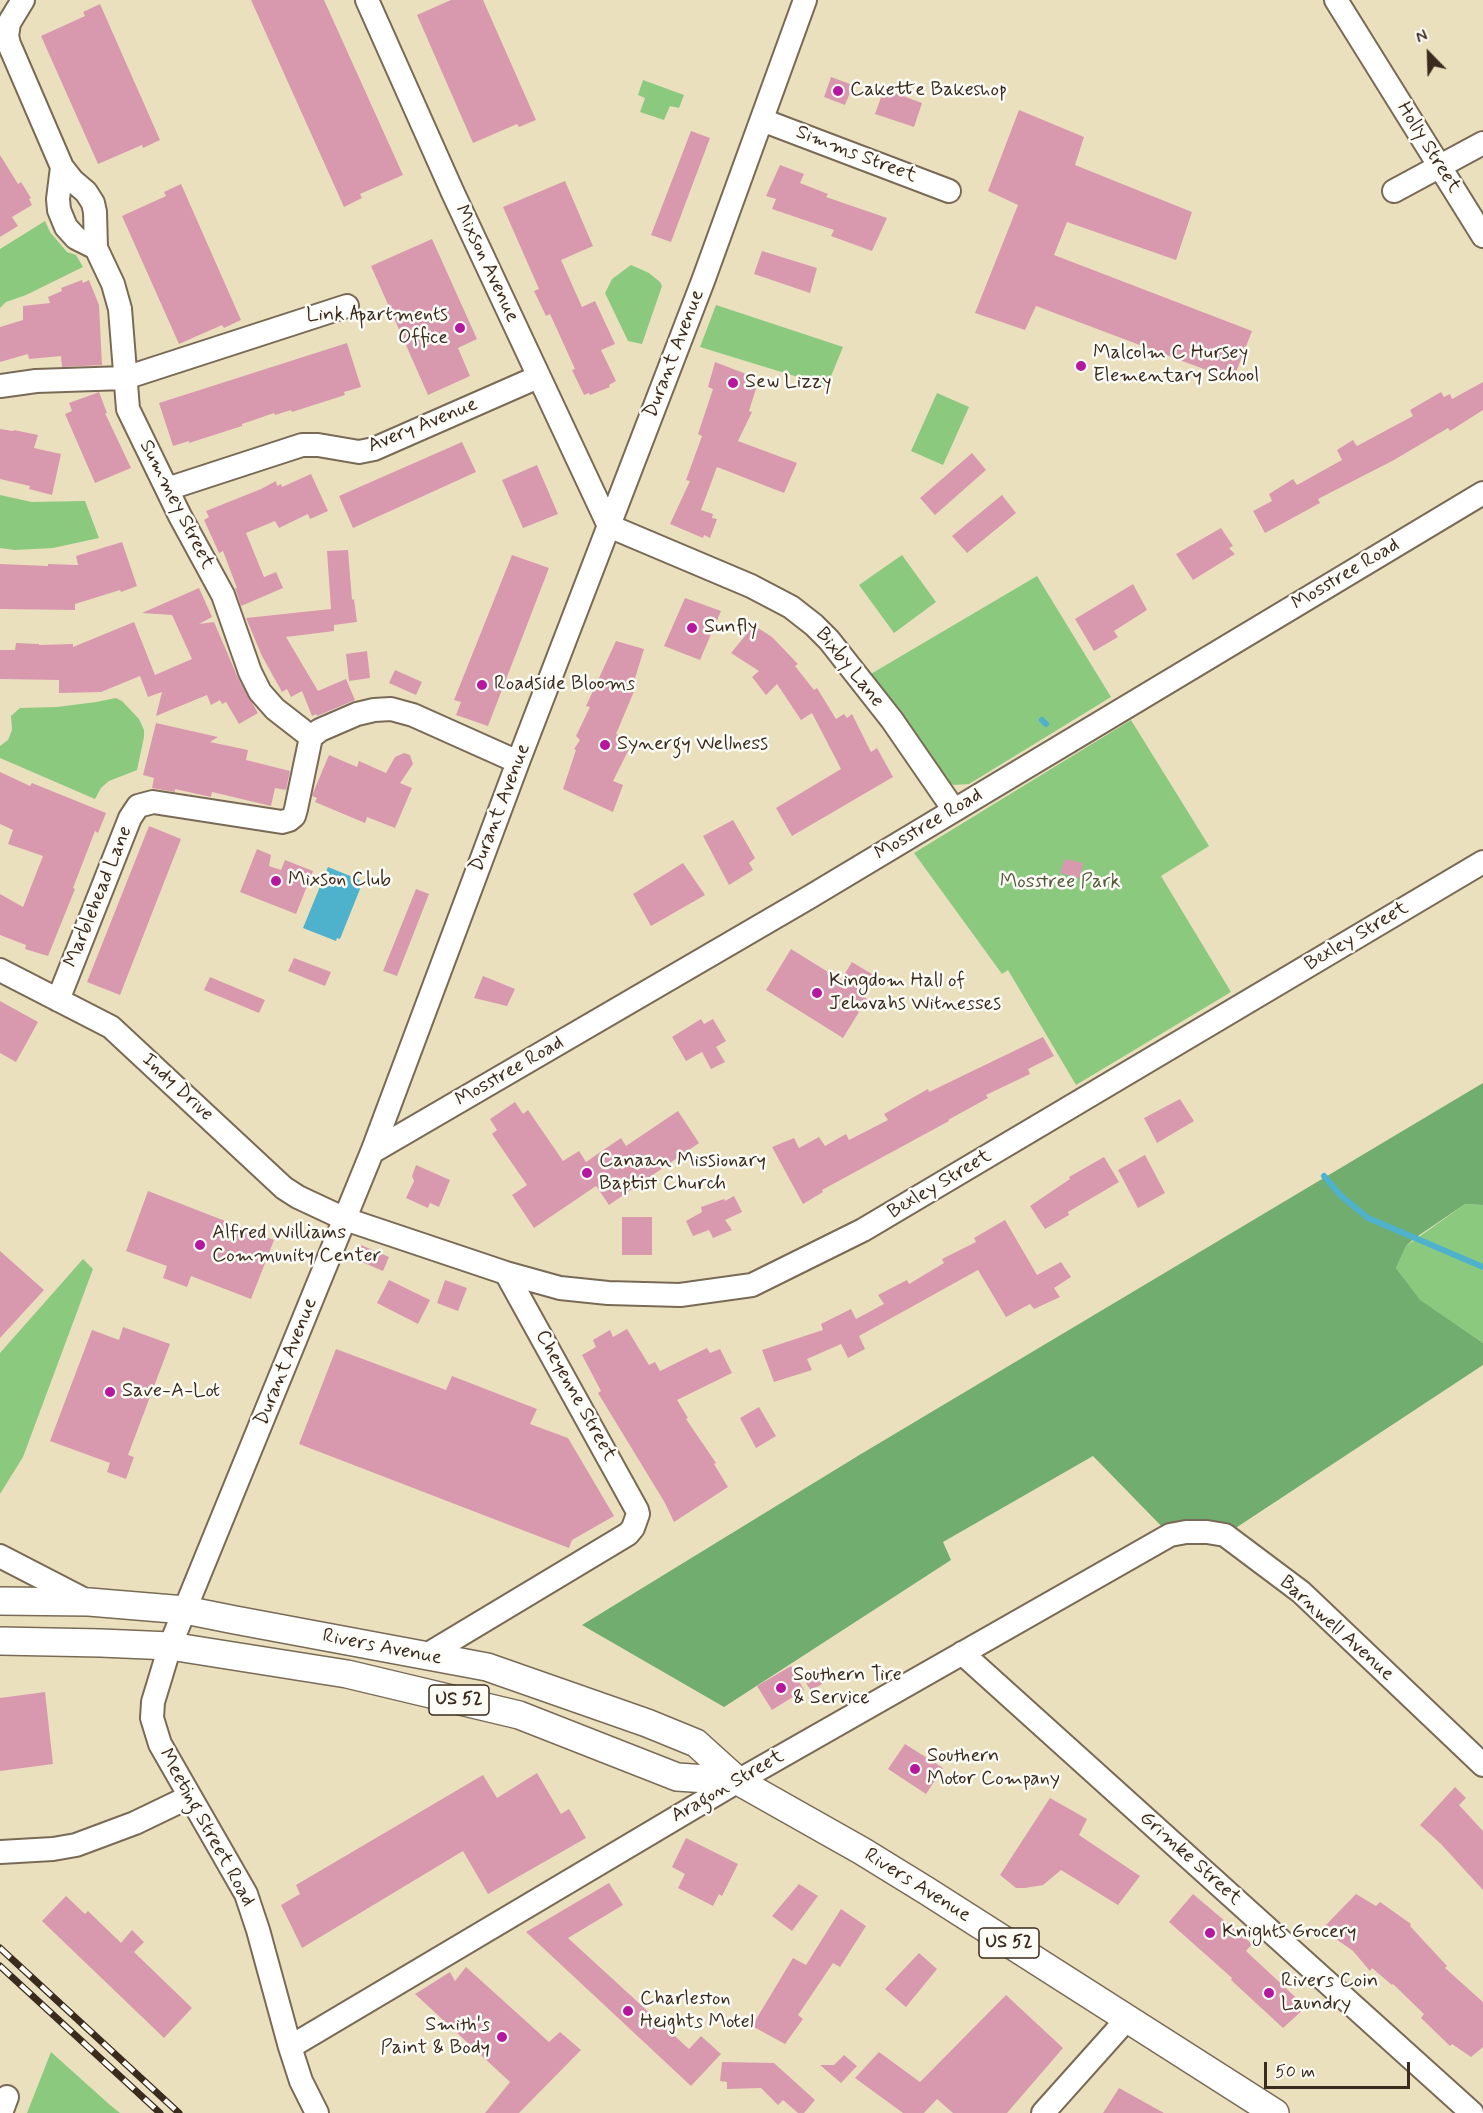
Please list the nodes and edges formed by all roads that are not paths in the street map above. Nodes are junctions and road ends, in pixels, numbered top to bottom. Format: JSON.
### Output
{"nodes":[{"id":1,"x":22,"y":0,"type":"edge"},
{"id":2,"x":367,"y":0,"type":"edge"},
{"id":3,"x":804,"y":0,"type":"edge"},
{"id":4,"x":1335,"y":0,"type":"edge"},
{"id":5,"x":4,"y":30,"type":"edge"},
{"id":6,"x":762,"y":120,"type":"junction"},
{"id":7,"x":1483,"y":143,"type":"edge"},
{"id":8,"x":62,"y":166,"type":"junction"},
{"id":9,"x":1440,"y":167,"type":"junction"},
{"id":10,"x":949,"y":190,"type":"dead end"},
{"id":11,"x":1394,"y":191,"type":"dead end"},
{"id":12,"x":1483,"y":236,"type":"edge"},
{"id":13,"x":96,"y":248,"type":"junction"},
{"id":14,"x":346,"y":306,"type":"dead end"},
{"id":15,"x":538,"y":377,"type":"junction"},
{"id":16,"x":125,"y":378,"type":"junction"},
{"id":17,"x":0,"y":386,"type":"edge"},
{"id":18,"x":167,"y":489,"type":"junction"},
{"id":19,"x":1483,"y":493,"type":"edge"},
{"id":20,"x":609,"y":526,"type":"junction"},
{"id":21,"x":311,"y":737,"type":"junction"},
{"id":22,"x":518,"y":762,"type":"junction"},
{"id":23,"x":954,"y":810,"type":"junction"},
{"id":24,"x":1483,"y":862,"type":"edge"},
{"id":25,"x":0,"y":970,"type":"edge"},
{"id":26,"x":58,"y":1000,"type":"junction"},
{"id":27,"x":372,"y":1152,"type":"junction"},
{"id":28,"x":345,"y":1219,"type":"junction"},
{"id":29,"x":506,"y":1273,"type":"junction"},
{"id":30,"x":1170,"y":1535,"type":"joint"},
{"id":31,"x":0,"y":1556,"type":"edge"},
{"id":32,"x":0,"y":1601,"type":"edge"},
{"id":33,"x":89,"y":1602,"type":"junction"},
{"id":34,"x":185,"y":1610,"type":"junction"},
{"id":35,"x":0,"y":1641,"type":"edge"},
{"id":36,"x":171,"y":1646,"type":"junction"},
{"id":37,"x":962,"y":1653,"type":"junction"},
{"id":38,"x":424,"y":1656,"type":"junction"},
{"id":39,"x":1483,"y":1765,"type":"edge"},
{"id":40,"x":738,"y":1781,"type":"junction"},
{"id":41,"x":189,"y":1797,"type":"junction"},
{"id":42,"x":0,"y":1852,"type":"edge"},
{"id":43,"x":1128,"y":2018,"type":"junction"},
{"id":44,"x":290,"y":2047,"type":"junction"},
{"id":45,"x":317,"y":2113,"type":"edge"},
{"id":46,"x":1043,"y":2113,"type":"edge"},
{"id":47,"x":1275,"y":2113,"type":"edge"},
{"id":48,"x":1472,"y":2113,"type":"edge"}],
"edges":[{"from":1,"to":5,"type":"street","name":"Summey Street"},
{"from":2,"to":15,"type":"street","name":"Mixson Avenue"},
{"from":3,"to":6,"type":"street","name":"Durant Avenue"},
{"from":4,"to":9,"type":"street","name":"Holly Street"},
{"from":5,"to":8,"type":"street","name":"Summey Street"},
{"from":6,"to":10,"type":"street","name":"Simms Street"},
{"from":6,"to":20,"type":"street","name":"Durant Avenue"},
{"from":7,"to":9,"type":"street"},
{"from":8,"to":13,"type":"street","name":"Summey Street"},
{"from":8,"to":13,"type":"street"},
{"from":9,"to":11,"type":"street"},
{"from":9,"to":12,"type":"street","name":"Holly Street"},
{"from":13,"to":16,"type":"street","name":"Summey Street"},
{"from":14,"to":16,"type":"street"},
{"from":15,"to":18,"type":"street","name":"Avery Avenue"},
{"from":15,"to":20,"type":"street","name":"Mixson Avenue"},
{"from":16,"to":17,"type":"street"},
{"from":16,"to":18,"type":"street","name":"Summey Street"},
{"from":18,"to":21,"type":"street","name":"Summey Street"},
{"from":19,"to":23,"type":"street","name":"Mosstree Road"},
{"from":20,"to":22,"type":"street","name":"Durant Avenue"},
{"from":20,"to":23,"type":"street","name":"Bixby Lane"},
{"from":21,"to":22,"type":"street"},
{"from":21,"to":26,"type":"street","name":"Marblehead Lane"},
{"from":22,"to":27,"type":"street","name":"Durant Avenue"},
{"from":23,"to":27,"type":"street","name":"Mosstree Road"},
{"from":24,"to":29,"type":"street","name":"Bexley Street"},
{"from":25,"to":26,"type":"street","name":"Indy Drive"},
{"from":26,"to":28,"type":"street","name":"Indy Drive"},
{"from":27,"to":28,"type":"street","name":"Durant Avenue"},
{"from":28,"to":29,"type":"street","name":"Bexley Street"},
{"from":28,"to":34,"type":"street","name":"Durant Avenue"},
{"from":29,"to":38,"type":"street","name":"Cheyenne Street"},
{"from":30,"to":37,"type":"street","name":"Aragon Street"},
{"from":30,"to":39,"type":"street","name":"Barnwell Avenue"},
{"from":31,"to":33,"type":"street"},
{"from":32,"to":33,"type":"main road","name":"Rivers Avenue","number":"US 52"},
{"from":33,"to":34,"type":"main road","name":"Rivers Avenue","number":"US 52"},
{"from":34,"to":36,"type":"street","name":"Meeting Street Road"},
{"from":34,"to":38,"type":"main road","name":"Rivers Avenue","number":"US 52"},
{"from":35,"to":36,"type":"main road","name":"Rivers Avenue","number":"US 52"},
{"from":36,"to":40,"type":"main road","name":"Rivers Avenue","number":"US 52"},
{"from":36,"to":41,"type":"street","name":"Meeting Street Road"},
{"from":37,"to":40,"type":"street","name":"Aragon Street"},
{"from":37,"to":48,"type":"street","name":"Grimke Street"},
{"from":38,"to":40,"type":"main road","name":"Rivers Avenue","number":"US 52"},
{"from":40,"to":43,"type":"main road","name":"Rivers Avenue","number":"US 52"},
{"from":40,"to":44,"type":"street","name":"Aragon Street"},
{"from":41,"to":42,"type":"street"},
{"from":41,"to":44,"type":"street","name":"Meeting Street Road"},
{"from":43,"to":46,"type":"street"},
{"from":43,"to":47,"type":"main road","name":"Rivers Avenue","number":"US 52"},
{"from":44,"to":45,"type":"street","name":"Meeting Street Road"}]}
